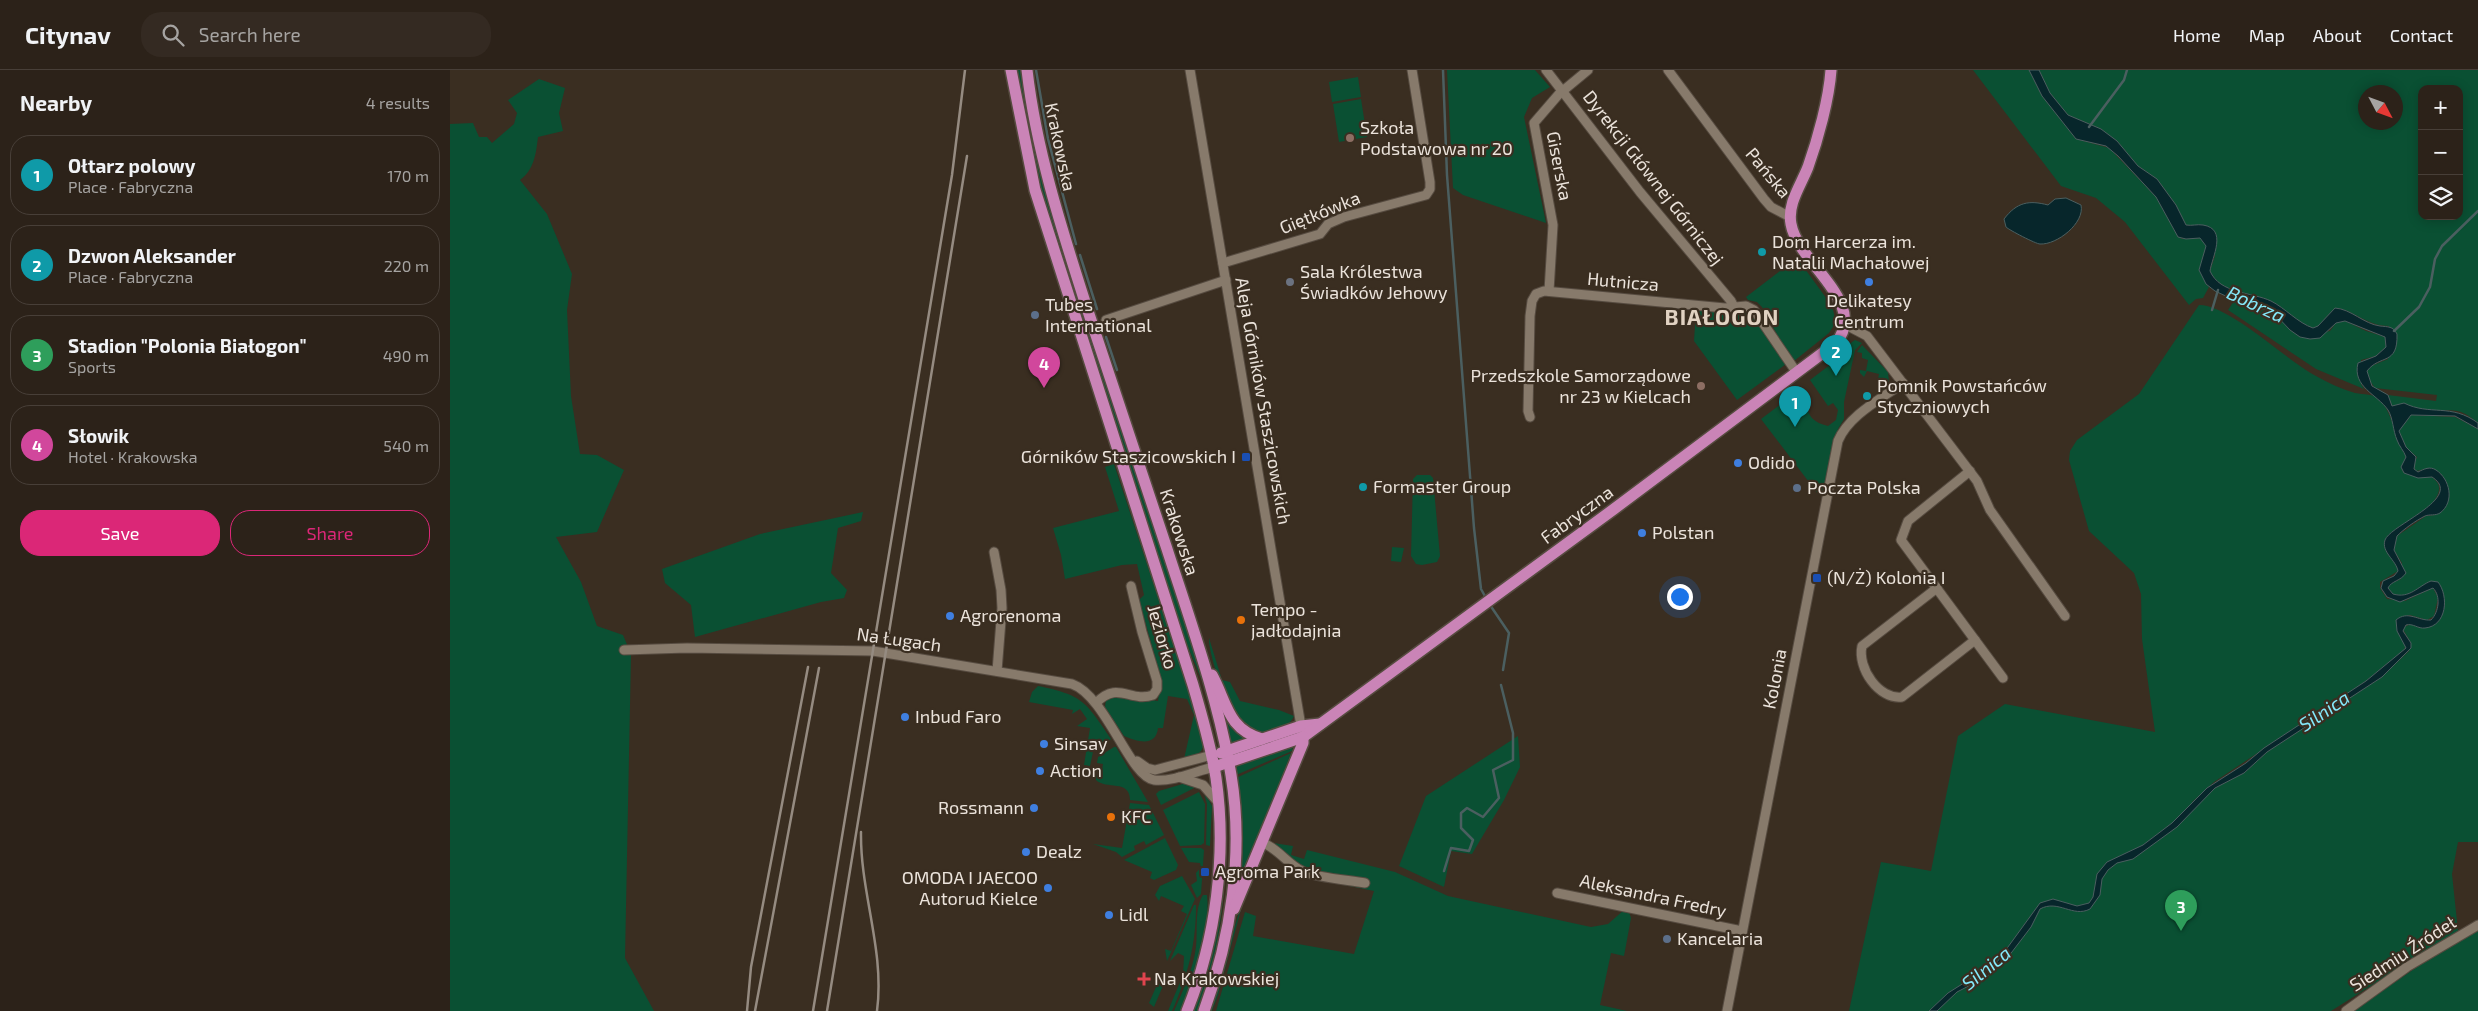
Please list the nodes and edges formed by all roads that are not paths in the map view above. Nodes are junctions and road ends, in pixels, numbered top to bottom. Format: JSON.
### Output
{"nodes":[{"id":1,"x":1011,"y":70,"type":"edge"},
{"id":2,"x":1027,"y":70,"type":"edge"},
{"id":3,"x":1190,"y":70,"type":"edge"},
{"id":4,"x":1412,"y":70,"type":"edge"},
{"id":5,"x":1546,"y":70,"type":"edge"},
{"id":6,"x":1588,"y":70,"type":"edge"},
{"id":7,"x":1668,"y":70,"type":"edge"},
{"id":8,"x":1831,"y":70,"type":"edge"},
{"id":9,"x":1563,"y":90,"type":"junction"},
{"id":10,"x":1790,"y":217,"type":"junction"},
{"id":11,"x":1223,"y":263,"type":"junction"},
{"id":12,"x":1226,"y":280,"type":"junction"},
{"id":13,"x":1549,"y":291,"type":"junction"},
{"id":14,"x":1734,"y":307,"type":"junction"},
{"id":15,"x":1106,"y":320,"type":"dead end"},
{"id":16,"x":1846,"y":325,"type":"junction"},
{"id":17,"x":1797,"y":373,"type":"junction"},
{"id":18,"x":1903,"y":383,"type":"junction"},
{"id":19,"x":1530,"y":417,"type":"dead end"},
{"id":20,"x":1970,"y":471,"type":"junction"},
{"id":21,"x":994,"y":552,"type":"dead end"},
{"id":22,"x":1131,"y":586,"type":"dead end"},
{"id":23,"x":1937,"y":588,"type":"junction"},
{"id":24,"x":2065,"y":616,"type":"dead end"},
{"id":25,"x":1975,"y":640,"type":"junction"},
{"id":26,"x":624,"y":650,"type":"dead end"},
{"id":27,"x":1202,"y":655,"type":"junction"},
{"id":28,"x":996,"y":671,"type":"junction"},
{"id":29,"x":2003,"y":678,"type":"dead end"},
{"id":30,"x":1096,"y":703,"type":"junction"},
{"id":31,"x":1302,"y":732,"type":"junction"},
{"id":32,"x":1262,"y":739,"type":"junction"},
{"id":33,"x":1227,"y":751,"type":"junction"},
{"id":34,"x":1132,"y":757,"type":"junction"},
{"id":35,"x":1213,"y":761,"type":"junction"},
{"id":36,"x":1229,"y":763,"type":"junction"},
{"id":37,"x":1176,"y":776,"type":"junction"},
{"id":38,"x":1218,"y":802,"type":"junction"},
{"id":39,"x":1261,"y":842,"type":"junction"},
{"id":40,"x":1365,"y":883,"type":"dead end"},
{"id":41,"x":1557,"y":893,"type":"dead end"},
{"id":42,"x":1228,"y":925,"type":"junction"},
{"id":43,"x":2478,"y":925,"type":"edge"},
{"id":44,"x":1742,"y":931,"type":"junction"},
{"id":45,"x":1187,"y":1011,"type":"edge"},
{"id":46,"x":1204,"y":1011,"type":"edge"},
{"id":47,"x":1727,"y":1011,"type":"edge"},
{"id":48,"x":2346,"y":1011,"type":"edge"}],
"edges":[{"from":1,"to":35,"type":"main road","name":"Krakowska"},
{"from":2,"to":27,"type":"main road","name":"Krakowska"},
{"from":3,"to":11,"type":"street","name":"Aleja Górników Staszicowskich"},
{"from":4,"to":11,"type":"street","name":"Giętkówka"},
{"from":5,"to":9,"type":"street","name":"Dyrekcji Głównej Górniczej"},
{"from":6,"to":9,"type":"street","name":"Giserska"},
{"from":7,"to":10,"type":"street","name":"Pańska"},
{"from":8,"to":10,"type":"main road"},
{"from":9,"to":13,"type":"street","name":"Giserska"},
{"from":9,"to":14,"type":"street","name":"Dyrekcji Głównej Górniczej"},
{"from":10,"to":16,"type":"main road","name":"Pańska"},
{"from":11,"to":12,"type":"street","name":"Aleja Górników Staszicowskich"},
{"from":12,"to":15,"type":"street"},
{"from":12,"to":31,"type":"street","name":"Aleja Górników Staszicowskich"},
{"from":13,"to":14,"type":"street","name":"Hutnicza"},
{"from":13,"to":19,"type":"street"},
{"from":14,"to":17,"type":"street","name":"Hutnicza"},
{"from":16,"to":17,"type":"main road","name":"Fabryczna"},
{"from":16,"to":18,"type":"street"},
{"from":17,"to":31,"type":"main road","name":"Fabryczna"},
{"from":18,"to":20,"type":"street"},
{"from":18,"to":44,"type":"street","name":"Kolonia"},
{"from":20,"to":23,"type":"street"},
{"from":20,"to":24,"type":"street"},
{"from":21,"to":28,"type":"street"},
{"from":22,"to":30,"type":"street","name":"Jeziorko"},
{"from":23,"to":25,"type":"street"},
{"from":23,"to":25,"type":"street"},
{"from":25,"to":29,"type":"street"},
{"from":26,"to":28,"type":"street","name":"Na Ługach"},
{"from":27,"to":32,"type":"main road"},
{"from":27,"to":33,"type":"main road","name":"Krakowska"},
{"from":28,"to":30,"type":"street","name":"Na Ługach"},
{"from":30,"to":34,"type":"street","name":"Na Ługach"},
{"from":31,"to":32,"type":"main road","name":"Fabryczna"},
{"from":31,"to":36,"type":"main road","name":"Fabryczna"},
{"from":31,"to":39,"type":"main road"},
{"from":32,"to":33,"type":"main road","name":"Fabryczna"},
{"from":33,"to":35,"type":"main road","name":"Fabryczna"},
{"from":33,"to":36,"type":"main road","name":"Krakowska"},
{"from":34,"to":35,"type":"street","name":"Na Ługach"},
{"from":34,"to":37,"type":"street","name":"Na Ługach"},
{"from":35,"to":36,"type":"main road","name":"Fabryczna"},
{"from":35,"to":37,"type":"street","name":"Na Ługach"},
{"from":35,"to":38,"type":"main road","name":"Krakowska"},
{"from":36,"to":42,"type":"main road","name":"Krakowska"},
{"from":37,"to":38,"type":"street","name":"Na Ługach"},
{"from":38,"to":45,"type":"main road","name":"Krakowska"},
{"from":39,"to":40,"type":"street"},
{"from":39,"to":42,"type":"main road"},
{"from":41,"to":44,"type":"street","name":"Aleksandra Fredry"},
{"from":42,"to":46,"type":"main road","name":"Krakowska"},
{"from":43,"to":48,"type":"street","name":"Siedmiu Źródeł"},
{"from":44,"to":47,"type":"street","name":"Kolonia"}]}
